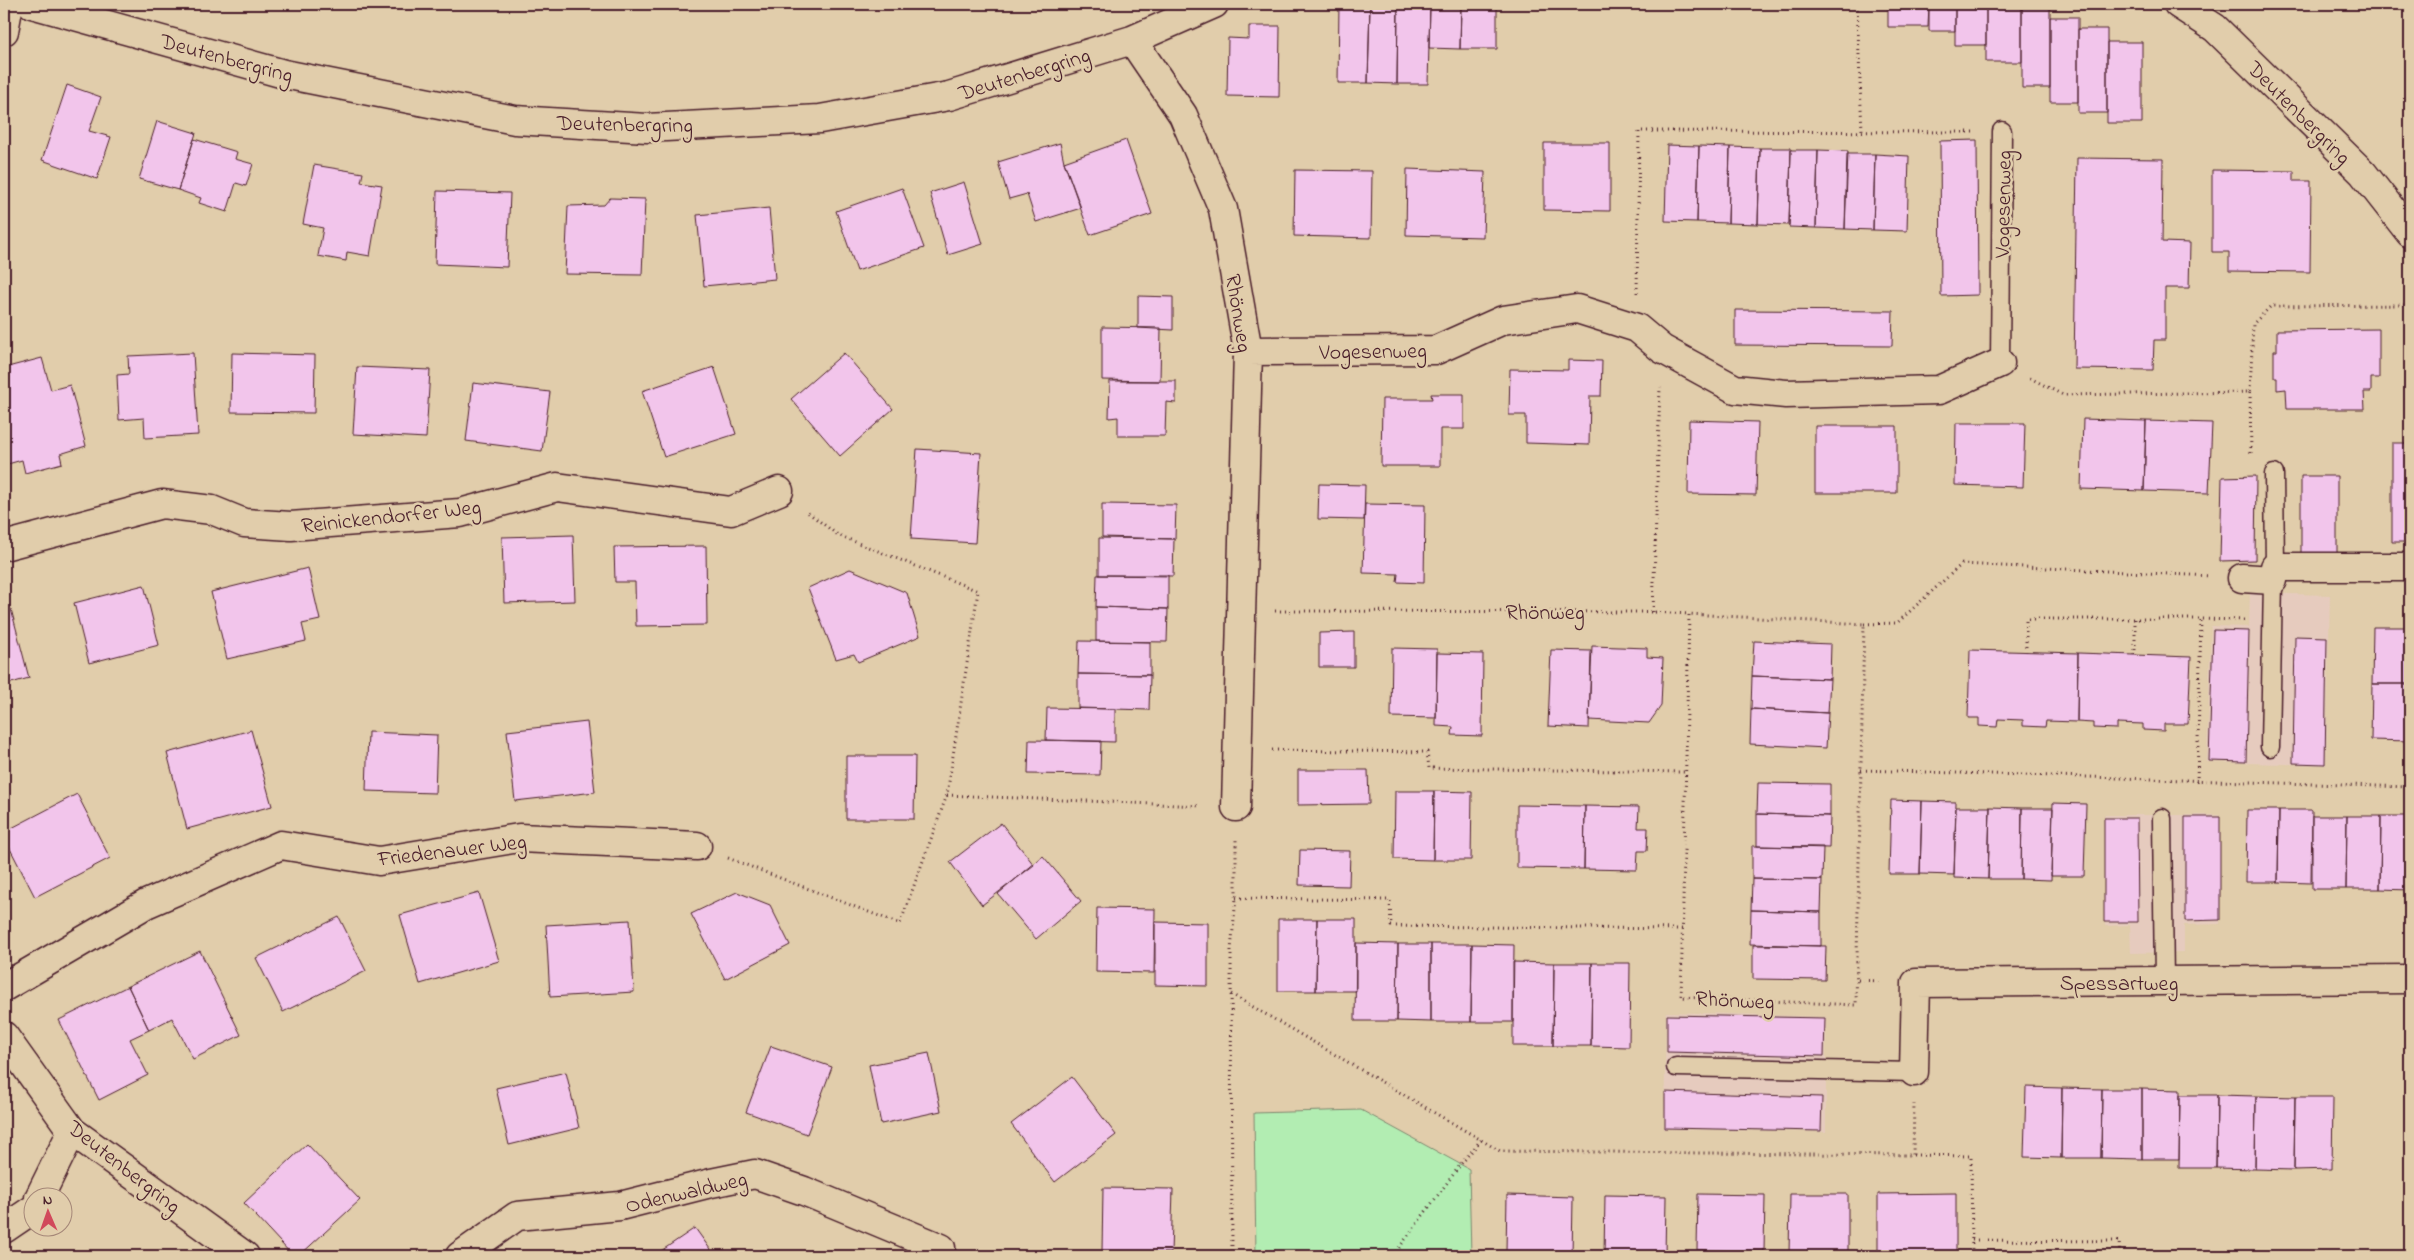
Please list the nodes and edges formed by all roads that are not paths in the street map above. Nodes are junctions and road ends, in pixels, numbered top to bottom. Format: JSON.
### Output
{"nodes":[{"id":1,"x":9,"y":4,"type":"edge"},
{"id":2,"x":32,"y":4,"type":"edge"},
{"id":3,"x":1214,"y":4,"type":"edge"},
{"id":4,"x":2178,"y":4,"type":"edge"},
{"id":5,"x":4,"y":31,"type":"edge"},
{"id":6,"x":1132,"y":40,"type":"junction"},
{"id":7,"x":2002,"y":132,"type":"road end"},
{"id":8,"x":2410,"y":233,"type":"edge"},
{"id":9,"x":1248,"y":352,"type":"junction"},
{"id":10,"x":2000,"y":363,"type":"joint"},
{"id":11,"x":2274,"y":474,"type":"road end"},
{"id":12,"x":780,"y":491,"type":"road end"},
{"id":13,"x":4,"y":546,"type":"edge"},
{"id":14,"x":2410,"y":567,"type":"edge"},
{"id":15,"x":2274,"y":573,"type":"junction"},
{"id":16,"x":2242,"y":578,"type":"road end"},
{"id":17,"x":2270,"y":747,"type":"dead end"},
{"id":18,"x":1236,"y":807,"type":"road end"},
{"id":19,"x":2162,"y":818,"type":"dead end"},
{"id":20,"x":697,"y":846,"type":"road end"},
{"id":21,"x":2410,"y":979,"type":"edge"},
{"id":22,"x":2164,"y":982,"type":"junction"},
{"id":23,"x":4,"y":987,"type":"edge"},
{"id":24,"x":4,"y":1036,"type":"edge"},
{"id":25,"x":1676,"y":1067,"type":"dead end"},
{"id":26,"x":1914,"y":1072,"type":"joint"},
{"id":27,"x":72,"y":1131,"type":"junction"},
{"id":28,"x":44,"y":1188,"type":"edge"},
{"id":29,"x":22,"y":1217,"type":"edge"},
{"id":30,"x":4,"y":1229,"type":"edge"},
{"id":31,"x":941,"y":1248,"type":"dead end"},
{"id":32,"x":245,"y":1256,"type":"edge"},
{"id":33,"x":460,"y":1256,"type":"edge"}],
"edges":[{"from":1,"to":5,"type":"street"},
{"from":2,"to":6,"type":"street","name":"Deutenbergring"},
{"from":3,"to":6,"type":"street","name":"Deutenbergring"},
{"from":4,"to":8,"type":"street","name":"Deutenbergring"},
{"from":6,"to":9,"type":"street","name":"Rhönweg"},
{"from":7,"to":10,"type":"lane","name":"Vogesenweg"},
{"from":9,"to":10,"type":"street","name":"Vogesenweg"},
{"from":9,"to":18,"type":"street","name":"Rhönweg"},
{"from":11,"to":15,"type":"lane"},
{"from":12,"to":13,"type":"street","name":"Reinickendorfer Weg"},
{"from":14,"to":15,"type":"street"},
{"from":15,"to":16,"type":"street"},
{"from":15,"to":17,"type":"lane"},
{"from":19,"to":22,"type":"lane"},
{"from":20,"to":23,"type":"street","name":"Friedenauer Weg"},
{"from":21,"to":22,"type":"street","name":"Spessartweg"},
{"from":22,"to":26,"type":"street","name":"Spessartweg"},
{"from":24,"to":27,"type":"street","name":"Deutenbergring"},
{"from":25,"to":26,"type":"lane"},
{"from":27,"to":28,"type":"street"},
{"from":27,"to":32,"type":"street","name":"Deutenbergring"},
{"from":29,"to":30,"type":"street"},
{"from":31,"to":33,"type":"street","name":"Odenwaldweg"}]}
